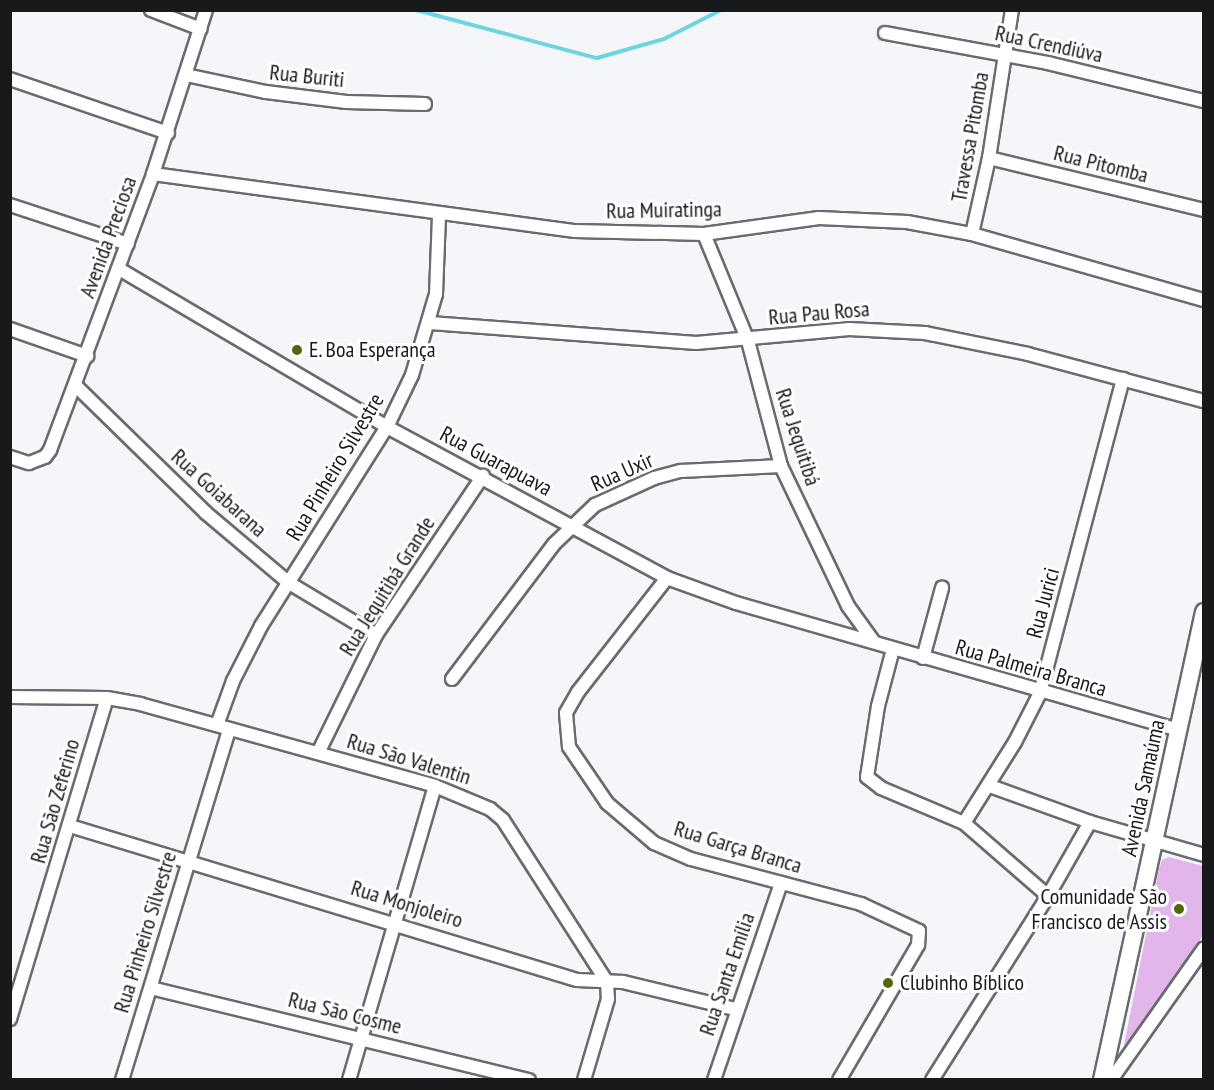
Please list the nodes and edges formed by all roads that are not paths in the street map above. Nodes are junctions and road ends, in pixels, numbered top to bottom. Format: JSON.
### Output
{"nodes":[{"id":1,"x":151,"y":10,"type":"edge"},
{"id":2,"x":206,"y":10,"type":"edge"},
{"id":3,"x":1012,"y":10,"type":"edge"},
{"id":4,"x":201,"y":29,"type":"junction"},
{"id":5,"x":885,"y":33,"type":"dead end"},
{"id":6,"x":1006,"y":55,"type":"junction"},
{"id":7,"x":186,"y":75,"type":"junction"},
{"id":8,"x":10,"y":79,"type":"edge"},
{"id":9,"x":1203,"y":101,"type":"edge"},
{"id":10,"x":425,"y":104,"type":"dead end"},
{"id":11,"x":168,"y":133,"type":"junction"},
{"id":12,"x":989,"y":158,"type":"junction"},
{"id":13,"x":153,"y":174,"type":"junction"},
{"id":14,"x":10,"y":205,"type":"edge"},
{"id":15,"x":1203,"y":210,"type":"edge"},
{"id":16,"x":439,"y":214,"type":"junction"},
{"id":17,"x":704,"y":234,"type":"junction"},
{"id":18,"x":972,"y":234,"type":"junction"},
{"id":19,"x":128,"y":244,"type":"junction"},
{"id":20,"x":119,"y":269,"type":"junction"},
{"id":21,"x":1203,"y":300,"type":"edge"},
{"id":22,"x":430,"y":323,"type":"junction"},
{"id":23,"x":10,"y":329,"type":"edge"},
{"id":24,"x":748,"y":341,"type":"junction"},
{"id":25,"x":87,"y":356,"type":"junction"},
{"id":26,"x":1123,"y":379,"type":"junction"},
{"id":27,"x":76,"y":386,"type":"junction"},
{"id":28,"x":1203,"y":400,"type":"edge"},
{"id":29,"x":387,"y":427,"type":"junction"},
{"id":30,"x":10,"y":457,"type":"edge"},
{"id":31,"x":781,"y":466,"type":"junction"},
{"id":32,"x":483,"y":477,"type":"junction"},
{"id":33,"x":570,"y":526,"type":"junction"},
{"id":34,"x":667,"y":578,"type":"junction"},
{"id":35,"x":289,"y":583,"type":"junction"},
{"id":36,"x":942,"y":588,"type":"dead end"},
{"id":37,"x":1203,"y":612,"type":"edge"},
{"id":38,"x":376,"y":635,"type":"junction"},
{"id":39,"x":874,"y":642,"type":"junction"},
{"id":40,"x":893,"y":649,"type":"junction"},
{"id":41,"x":922,"y":658,"type":"junction"},
{"id":42,"x":452,"y":679,"type":"dead end"},
{"id":43,"x":1040,"y":693,"type":"junction"},
{"id":44,"x":10,"y":697,"type":"edge"},
{"id":45,"x":106,"y":699,"type":"junction"},
{"id":46,"x":217,"y":725,"type":"junction"},
{"id":47,"x":229,"y":729,"type":"junction"},
{"id":48,"x":1178,"y":730,"type":"junction"},
{"id":49,"x":318,"y":753,"type":"junction"},
{"id":50,"x":435,"y":786,"type":"junction"},
{"id":51,"x":990,"y":786,"type":"junction"},
{"id":52,"x":1090,"y":822,"type":"junction"},
{"id":53,"x":964,"y":823,"type":"junction"},
{"id":54,"x":70,"y":826,"type":"junction"},
{"id":55,"x":1155,"y":843,"type":"junction"},
{"id":56,"x":1203,"y":855,"type":"edge"},
{"id":57,"x":188,"y":861,"type":"junction"},
{"id":58,"x":782,"y":883,"type":"junction"},
{"id":59,"x":1048,"y":896,"type":"junction"},
{"id":60,"x":394,"y":922,"type":"junction"},
{"id":61,"x":1203,"y":948,"type":"edge"},
{"id":62,"x":607,"y":982,"type":"junction"},
{"id":63,"x":151,"y":988,"type":"junction"},
{"id":64,"x":735,"y":1009,"type":"junction"},
{"id":65,"x":10,"y":1019,"type":"edge"},
{"id":66,"x":361,"y":1038,"type":"junction"},
{"id":67,"x":122,"y":1080,"type":"edge"},
{"id":68,"x":349,"y":1080,"type":"edge"},
{"id":69,"x":529,"y":1080,"type":"edge"},
{"id":70,"x":584,"y":1080,"type":"edge"},
{"id":71,"x":714,"y":1080,"type":"edge"},
{"id":72,"x":839,"y":1080,"type":"edge"},
{"id":73,"x":932,"y":1080,"type":"edge"},
{"id":74,"x":1102,"y":1080,"type":"edge"},
{"id":75,"x":1111,"y":1080,"type":"edge"}],
"edges":[{"from":1,"to":4,"type":"street"},
{"from":2,"to":4,"type":"street","name":"Avenida Preciosa"},
{"from":3,"to":6,"type":"street","name":"Travessa Pitomba"},
{"from":4,"to":7,"type":"street","name":"Avenida Preciosa"},
{"from":5,"to":6,"type":"street","name":"Rua Crendiúva"},
{"from":6,"to":9,"type":"street","name":"Rua Crendiúva"},
{"from":6,"to":12,"type":"street","name":"Travessa Pitomba"},
{"from":7,"to":10,"type":"street","name":"Rua Buriti"},
{"from":7,"to":11,"type":"street","name":"Avenida Preciosa"},
{"from":8,"to":11,"type":"street"},
{"from":11,"to":13,"type":"street","name":"Avenida Preciosa"},
{"from":12,"to":15,"type":"street","name":"Rua Pitomba"},
{"from":12,"to":18,"type":"street","name":"Travessa Pitomba"},
{"from":13,"to":16,"type":"street","name":"Rua Muiratinga"},
{"from":13,"to":19,"type":"street","name":"Avenida Preciosa"},
{"from":14,"to":19,"type":"street"},
{"from":16,"to":17,"type":"street","name":"Rua Muiratinga"},
{"from":16,"to":22,"type":"street","name":"Rua Pinheiro Silvestre"},
{"from":17,"to":18,"type":"street","name":"Rua Muiratinga"},
{"from":17,"to":24,"type":"street","name":"Rua Jequitibá"},
{"from":18,"to":21,"type":"street","name":"Rua Muiratinga"},
{"from":19,"to":20,"type":"street","name":"Avenida Preciosa"},
{"from":20,"to":25,"type":"street","name":"Avenida Preciosa"},
{"from":20,"to":29,"type":"street","name":"Rua Guarapuava"},
{"from":22,"to":24,"type":"street","name":"Rua Pau Rosa"},
{"from":22,"to":29,"type":"street","name":"Rua Pinheiro Silvestre"},
{"from":23,"to":25,"type":"street"},
{"from":24,"to":26,"type":"street","name":"Rua Pau Rosa"},
{"from":24,"to":31,"type":"street","name":"Rua Jequitibá"},
{"from":25,"to":27,"type":"street","name":"Avenida Preciosa"},
{"from":26,"to":28,"type":"street","name":"Rua Pau Rosa"},
{"from":26,"to":43,"type":"street","name":"Rua Jurici"},
{"from":27,"to":30,"type":"street","name":"Avenida Preciosa"},
{"from":27,"to":35,"type":"street","name":"Rua Goiabarana"},
{"from":29,"to":32,"type":"street","name":"Rua Guarapuava"},
{"from":29,"to":35,"type":"street","name":"Rua Pinheiro Silvestre"},
{"from":31,"to":33,"type":"street","name":"Rua Uxir"},
{"from":31,"to":39,"type":"street","name":"Rua Jequitibá"},
{"from":32,"to":33,"type":"street","name":"Rua Guarapuava"},
{"from":32,"to":38,"type":"street","name":"Rua Jequitibá Grande"},
{"from":33,"to":34,"type":"street","name":"Rua Guarapuava"},
{"from":33,"to":42,"type":"street","name":"Rua Uxir"},
{"from":34,"to":39,"type":"street","name":"Rua Guarapuava"},
{"from":34,"to":58,"type":"street","name":"Rua Garça Branca"},
{"from":35,"to":38,"type":"street","name":"Rua Goiabarana"},
{"from":35,"to":46,"type":"street","name":"Rua Pinheiro Silvestre"},
{"from":36,"to":41,"type":"street"},
{"from":37,"to":48,"type":"street","name":"Avenida Samaúma"},
{"from":38,"to":49,"type":"street","name":"Rua Jequitibá Grande"},
{"from":39,"to":40,"type":"street","name":"Rua Palmeira Branca"},
{"from":40,"to":41,"type":"street","name":"Rua Palmeira Branca"},
{"from":40,"to":53,"type":"street"},
{"from":41,"to":43,"type":"street","name":"Rua Palmeira Branca"},
{"from":43,"to":48,"type":"street","name":"Rua Palmeira Branca"},
{"from":43,"to":51,"type":"street","name":"Rua Jurici"},
{"from":44,"to":45,"type":"street","name":"Rua São Valentin"},
{"from":45,"to":46,"type":"street","name":"Rua São Valentin"},
{"from":45,"to":54,"type":"street","name":"Rua São Zeferino"},
{"from":46,"to":47,"type":"street","name":"Rua São Valentin"},
{"from":47,"to":49,"type":"street","name":"Rua São Valentin"},
{"from":47,"to":57,"type":"street","name":"Rua Pinheiro Silvestre"},
{"from":48,"to":55,"type":"street","name":"Avenida Samaúma"},
{"from":49,"to":50,"type":"street","name":"Rua São Valentin"},
{"from":50,"to":60,"type":"street"},
{"from":50,"to":62,"type":"street","name":"Rua São Valentin"},
{"from":51,"to":52,"type":"street"},
{"from":51,"to":53,"type":"street","name":"Rua Jurici"},
{"from":52,"to":55,"type":"street"},
{"from":52,"to":59,"type":"street"},
{"from":53,"to":59,"type":"street"},
{"from":54,"to":57,"type":"street","name":"Rua Monjoleiro"},
{"from":54,"to":65,"type":"street","name":"Rua São Zeferino"},
{"from":55,"to":56,"type":"street"},
{"from":55,"to":74,"type":"street","name":"Avenida Samaúma"},
{"from":57,"to":60,"type":"street","name":"Rua Monjoleiro"},
{"from":57,"to":63,"type":"street","name":"Rua Pinheiro Silvestre"},
{"from":58,"to":64,"type":"street","name":"Rua Santa Emília"},
{"from":58,"to":72,"type":"street","name":"Rua Garça Branca"},
{"from":59,"to":73,"type":"street"},
{"from":60,"to":62,"type":"street","name":"Rua Monjoleiro"},
{"from":60,"to":66,"type":"street"},
{"from":61,"to":75,"type":"street"},
{"from":62,"to":64,"type":"street","name":"Rua Monjoleiro"},
{"from":62,"to":70,"type":"street"},
{"from":63,"to":66,"type":"street","name":"Rua São Cosme"},
{"from":63,"to":67,"type":"street","name":"Rua Pinheiro Silvestre"},
{"from":64,"to":71,"type":"street","name":"Rua Santa Emília"},
{"from":66,"to":68,"type":"street"},
{"from":66,"to":69,"type":"street","name":"Rua São Cosme"}]}
